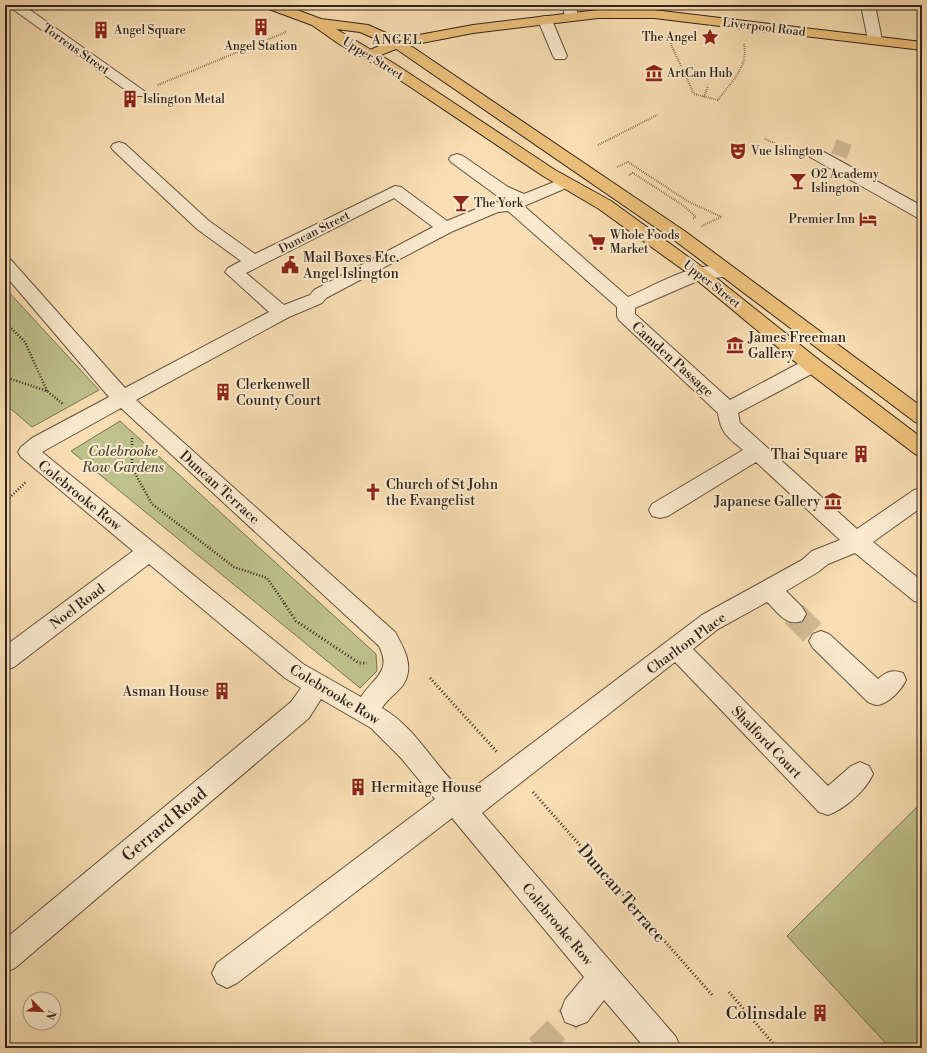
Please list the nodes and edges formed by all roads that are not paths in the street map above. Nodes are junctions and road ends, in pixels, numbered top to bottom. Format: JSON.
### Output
{"nodes":[{"id":1,"x":14,"y":5,"type":"edge"},
{"id":2,"x":868,"y":5,"type":"edge"},
{"id":3,"x":281,"y":6,"type":"edge"},
{"id":4,"x":570,"y":11,"type":"edge"},
{"id":5,"x":545,"y":20,"type":"junction"},
{"id":6,"x":318,"y":22,"type":"junction"},
{"id":7,"x":875,"y":40,"type":"junction"},
{"id":8,"x":397,"y":43,"type":"junction"},
{"id":9,"x":922,"y":46,"type":"edge"},
{"id":10,"x":371,"y":55,"type":"junction"},
{"id":11,"x":560,"y":56,"type":"dead end"},
{"id":12,"x":139,"y":93,"type":"road end"},
{"id":13,"x":119,"y":147,"type":"dead end"},
{"id":14,"x":816,"y":154,"type":"road end"},
{"id":15,"x":457,"y":159,"type":"dead end"},
{"id":16,"x":565,"y":183,"type":"junction"},
{"id":17,"x":540,"y":193,"type":"junction"},
{"id":18,"x":518,"y":202,"type":"junction"},
{"id":19,"x":552,"y":205,"type":"dead end"},
{"id":20,"x":922,"y":213,"type":"edge"},
{"id":21,"x":445,"y":228,"type":"junction"},
{"id":22,"x":254,"y":262,"type":"junction"},
{"id":23,"x":5,"y":264,"type":"edge"},
{"id":24,"x":728,"y":272,"type":"junction"},
{"id":25,"x":699,"y":273,"type":"junction"},
{"id":26,"x":626,"y":305,"type":"junction"},
{"id":27,"x":282,"y":313,"type":"junction"},
{"id":28,"x":812,"y":365,"type":"junction"},
{"id":29,"x":122,"y":398,"type":"junction"},
{"id":30,"x":728,"y":410,"type":"junction"},
{"id":31,"x":922,"y":417,"type":"edge"},
{"id":32,"x":922,"y":449,"type":"edge"},
{"id":33,"x":756,"y":452,"type":"junction"},
{"id":34,"x":922,"y":496,"type":"edge"},
{"id":35,"x":660,"y":510,"type":"dead end"},
{"id":36,"x":148,"y":552,"type":"junction"},
{"id":37,"x":769,"y":589,"type":"junction"},
{"id":38,"x":922,"y":594,"type":"edge"},
{"id":39,"x":794,"y":614,"type":"tunnel mouth"},
{"id":40,"x":821,"y":641,"type":"tunnel mouth"},
{"id":41,"x":677,"y":648,"type":"junction"},
{"id":42,"x":5,"y":660,"type":"edge"},
{"id":43,"x":894,"y":680,"type":"dead end"},
{"id":44,"x":317,"y":685,"type":"junction"},
{"id":45,"x":366,"y":711,"type":"junction"},
{"id":46,"x":860,"y":774,"type":"dead end"},
{"id":47,"x":458,"y":806,"type":"junction"},
{"id":48,"x":5,"y":958,"type":"edge"},
{"id":49,"x":227,"y":973,"type":"dead end"},
{"id":50,"x":603,"y":977,"type":"junction"},
{"id":51,"x":576,"y":1011,"type":"tunnel mouth"},
{"id":52,"x":665,"y":1048,"type":"edge"}],
"edges":[{"from":1,"to":12,"type":"street","name":"Torrens Street"},
{"from":2,"to":7,"type":"street"},
{"from":3,"to":6,"type":"main road"},
{"from":4,"to":5,"type":"main road","name":"Liverpool Road"},
{"from":4,"to":7,"type":"main road","name":"Liverpool Road"},
{"from":5,"to":8,"type":"main road","name":"Liverpool Road"},
{"from":5,"to":11,"type":"street"},
{"from":6,"to":8,"type":"main road","name":"Upper Street"},
{"from":6,"to":10,"type":"main road","name":"Upper Street"},
{"from":7,"to":9,"type":"main road","name":"Liverpool Road"},
{"from":8,"to":10,"type":"main road","name":"Liverpool Road"},
{"from":8,"to":24,"type":"main road","name":"Upper Street"},
{"from":10,"to":16,"type":"main road","name":"Upper Street"},
{"from":13,"to":22,"type":"street"},
{"from":14,"to":20,"type":"street"},
{"from":15,"to":18,"type":"street"},
{"from":16,"to":17,"type":"street"},
{"from":16,"to":25,"type":"main road","name":"Upper Street"},
{"from":17,"to":18,"type":"street"},
{"from":17,"to":19,"type":"street"},
{"from":18,"to":21,"type":"street"},
{"from":18,"to":26,"type":"street"},
{"from":21,"to":22,"type":"street","name":"Duncan Street"},
{"from":21,"to":27,"type":"street"},
{"from":22,"to":27,"type":"street","name":"Duncan Street"},
{"from":23,"to":29,"type":"street","name":"Duncan Terrace"},
{"from":24,"to":25,"type":"street"},
{"from":24,"to":31,"type":"main road","name":"Upper Street"},
{"from":25,"to":26,"type":"street"},
{"from":25,"to":28,"type":"main road","name":"Upper Street"},
{"from":26,"to":30,"type":"street","name":"Camden Passage"},
{"from":27,"to":29,"type":"street"},
{"from":28,"to":30,"type":"street"},
{"from":28,"to":32,"type":"main road","name":"Upper Street"},
{"from":29,"to":36,"type":"street","name":"Colebrooke Row"},
{"from":29,"to":45,"type":"street","name":"Duncan Terrace"},
{"from":30,"to":33,"type":"street"},
{"from":33,"to":35,"type":"street"},
{"from":33,"to":38,"type":"street"},
{"from":34,"to":37,"type":"street","name":"Charlton Place"},
{"from":36,"to":42,"type":"street","name":"Noel Road"},
{"from":36,"to":44,"type":"street","name":"Colebrooke Row"},
{"from":37,"to":39,"type":"street"},
{"from":37,"to":41,"type":"street","name":"Charlton Place"},
{"from":40,"to":43,"type":"street"},
{"from":41,"to":46,"type":"street","name":"Shalford Court"},
{"from":41,"to":47,"type":"street","name":"Charlton Place"},
{"from":44,"to":45,"type":"street","name":"Colebrooke Row"},
{"from":44,"to":48,"type":"street","name":"Gerrard Road"},
{"from":45,"to":47,"type":"street","name":"Colebrooke Row"},
{"from":47,"to":49,"type":"street","name":"Charlton Place"},
{"from":47,"to":50,"type":"street","name":"Colebrooke Row"},
{"from":50,"to":51,"type":"street"},
{"from":50,"to":52,"type":"street","name":"Colebrooke Row"}]}
